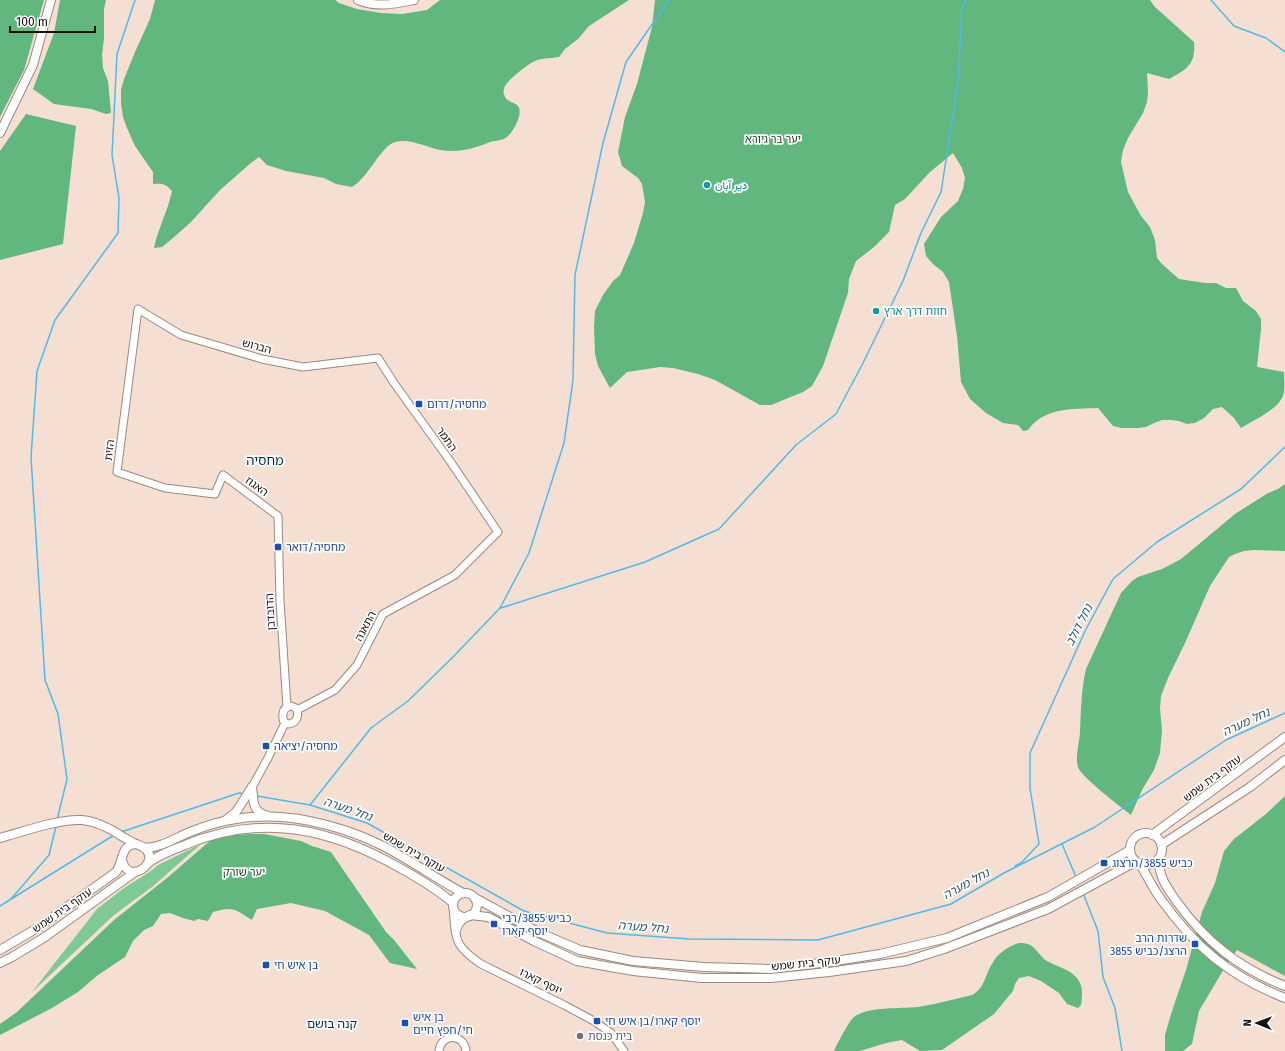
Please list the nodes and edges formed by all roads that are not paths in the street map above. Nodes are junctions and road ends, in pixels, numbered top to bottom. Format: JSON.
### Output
{"nodes":[{"id":1,"x":51,"y":0,"type":"edge"},
{"id":2,"x":358,"y":0,"type":"edge"},
{"id":3,"x":414,"y":0,"type":"edge"},
{"id":4,"x":0,"y":133,"type":"edge"},
{"id":5,"x":138,"y":309,"type":"joint"},
{"id":6,"x":378,"y":358,"type":"joint"},
{"id":7,"x":223,"y":475,"type":"joint"},
{"id":8,"x":278,"y":516,"type":"joint"},
{"id":9,"x":498,"y":532,"type":"joint"},
{"id":10,"x":287,"y":707,"type":"junction"},
{"id":11,"x":297,"y":710,"type":"junction"},
{"id":12,"x":285,"y":723,"type":"junction"},
{"id":13,"x":1285,"y":737,"type":"edge"},
{"id":14,"x":1285,"y":760,"type":"edge"},
{"id":15,"x":252,"y":787,"type":"junction"},
{"id":16,"x":272,"y":817,"type":"junction"},
{"id":17,"x":225,"y":821,"type":"junction"},
{"id":18,"x":111,"y":830,"type":"junction"},
{"id":19,"x":1152,"y":835,"type":"junction"},
{"id":20,"x":0,"y":838,"type":"edge"},
{"id":21,"x":1161,"y":845,"type":"junction"},
{"id":22,"x":140,"y":846,"type":"junction"},
{"id":23,"x":1130,"y":850,"type":"junction"},
{"id":24,"x":122,"y":856,"type":"junction"},
{"id":25,"x":1159,"y":858,"type":"junction"},
{"id":26,"x":1138,"y":863,"type":"junction"},
{"id":27,"x":147,"y":864,"type":"junction"},
{"id":28,"x":135,"y":872,"type":"junction"},
{"id":29,"x":463,"y":893,"type":"junction"},
{"id":30,"x":475,"y":898,"type":"junction"},
{"id":31,"x":453,"y":906,"type":"junction"},
{"id":32,"x":468,"y":916,"type":"junction"},
{"id":33,"x":456,"y":936,"type":"junction"},
{"id":34,"x":0,"y":950,"type":"edge"},
{"id":35,"x":0,"y":963,"type":"edge"},
{"id":36,"x":1285,"y":986,"type":"edge"},
{"id":37,"x":1285,"y":998,"type":"edge"},
{"id":38,"x":439,"y":1051,"type":"edge"},
{"id":39,"x":466,"y":1051,"type":"edge"},
{"id":40,"x":623,"y":1051,"type":"edge"}],
"edges":[{"from":1,"to":4,"type":"main road"},
{"from":2,"to":3,"type":"main road"},
{"from":5,"to":6,"type":"street","name":"הברוש"},
{"from":5,"to":7,"type":"street","name":"הזית"},
{"from":6,"to":9,"type":"street","name":"התמר"},
{"from":7,"to":8,"type":"street","name":"האגוז"},
{"from":8,"to":10,"type":"street","name":"הדובדבן"},
{"from":9,"to":11,"type":"street","name":"התאנה"},
{"from":10,"to":11,"type":"street"},
{"from":10,"to":12,"type":"street"},
{"from":11,"to":12,"type":"street"},
{"from":12,"to":15,"type":"street"},
{"from":13,"to":19,"type":"main road","name":"עוקף בית שמש"},
{"from":14,"to":21,"type":"main road"},
{"from":15,"to":16,"type":"main road"},
{"from":15,"to":17,"type":"main road"},
{"from":16,"to":17,"type":"main road","name":"עוקף בית שמש"},
{"from":16,"to":29,"type":"main road","name":"עוקף בית שמש"},
{"from":17,"to":22,"type":"main road","name":"עוקף בית שמש"},
{"from":18,"to":20,"type":"main road"},
{"from":18,"to":22,"type":"main road"},
{"from":18,"to":24,"type":"main road"},
{"from":19,"to":21,"type":"main road"},
{"from":19,"to":23,"type":"main road"},
{"from":21,"to":25,"type":"main road"},
{"from":22,"to":24,"type":"main road"},
{"from":22,"to":27,"type":"main road"},
{"from":23,"to":26,"type":"main road"},
{"from":23,"to":30,"type":"main road","name":"עוקף בית שמש"},
{"from":24,"to":28,"type":"main road"},
{"from":24,"to":34,"type":"main road","name":"עוקף בית שמש"},
{"from":25,"to":26,"type":"main road"},
{"from":25,"to":36,"type":"main road"},
{"from":26,"to":32,"type":"main road","name":"עוקף בית שמש"},
{"from":26,"to":37,"type":"main road"},
{"from":27,"to":28,"type":"main road"},
{"from":27,"to":31,"type":"main road","name":"עוקף בית שמש"},
{"from":28,"to":35,"type":"main road","name":"עוקף בית שמש"},
{"from":29,"to":30,"type":"main road"},
{"from":29,"to":31,"type":"main road"},
{"from":30,"to":32,"type":"main road"},
{"from":31,"to":32,"type":"main road"},
{"from":31,"to":33,"type":"street","name":"יוסף קארו"},
{"from":32,"to":33,"type":"street"},
{"from":33,"to":40,"type":"street","name":"יוסף קארו"},
{"from":38,"to":39,"type":"street"}]}
